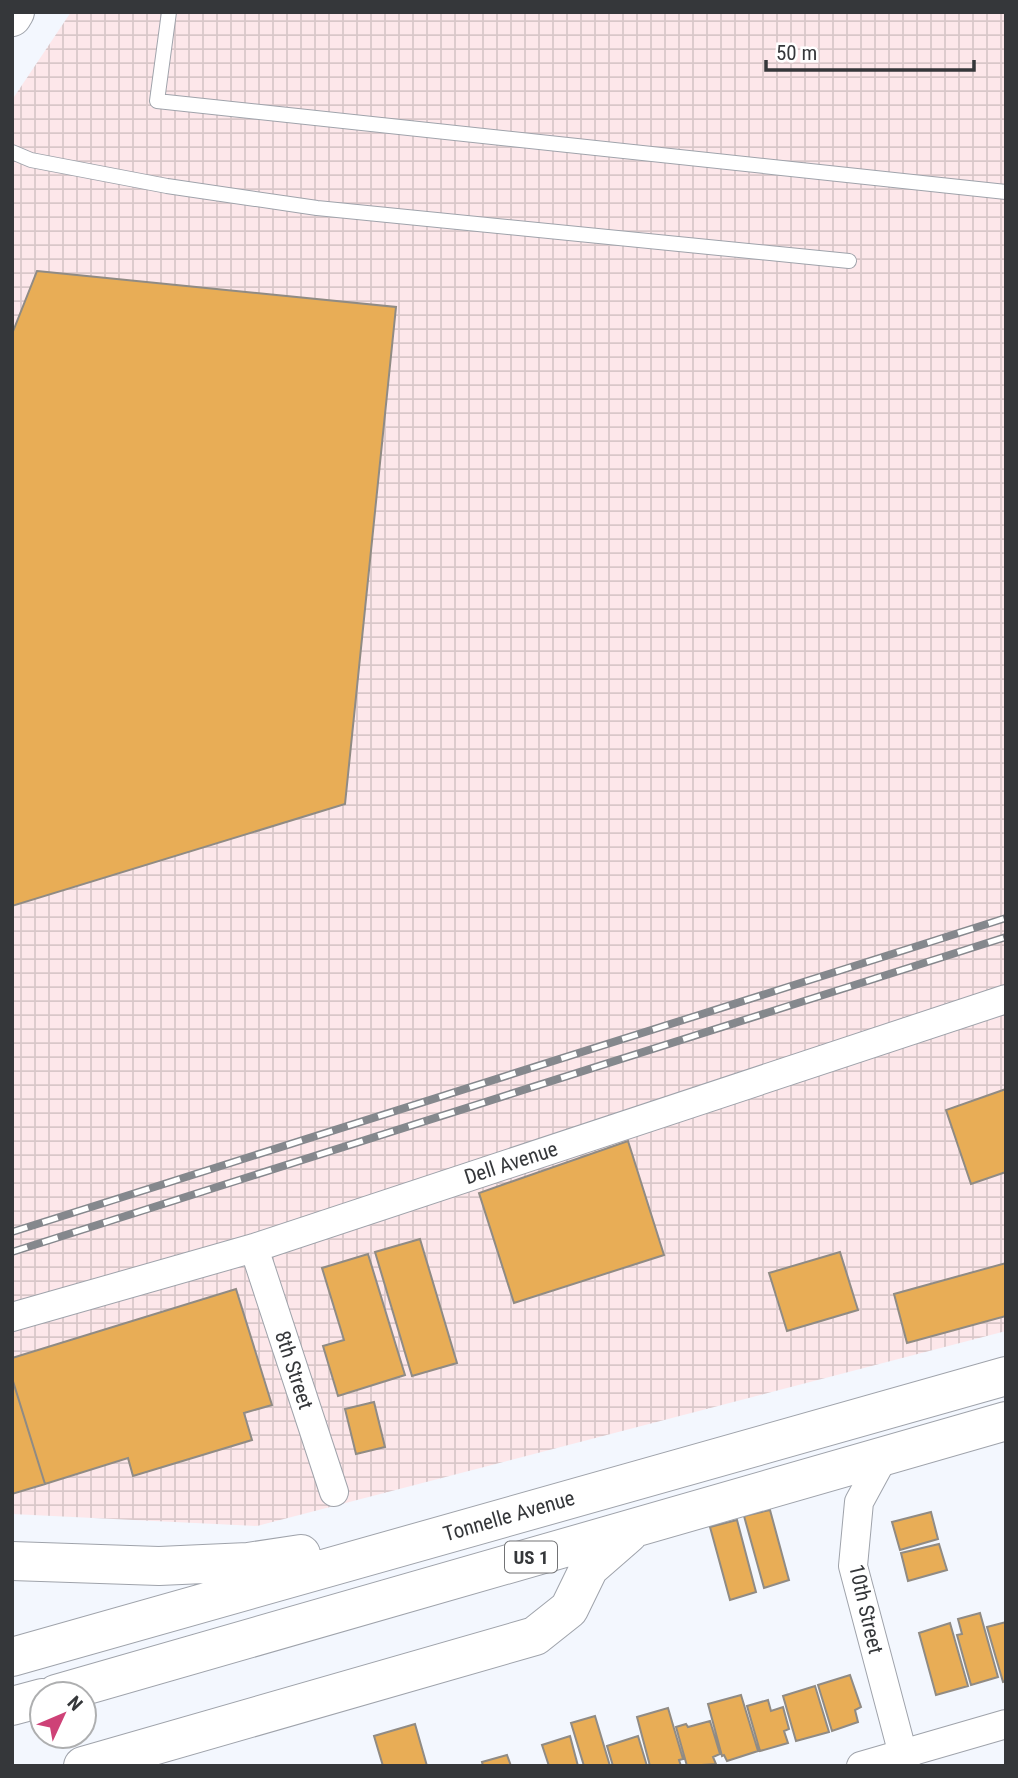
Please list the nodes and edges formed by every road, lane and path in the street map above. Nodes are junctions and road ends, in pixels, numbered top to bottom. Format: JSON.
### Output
{"nodes":[{"id":1,"x":169,"y":12,"type":"edge"},
{"id":2,"x":12,"y":152,"type":"edge"},
{"id":3,"x":1006,"y":192,"type":"edge"},
{"id":4,"x":849,"y":261,"type":"dead end"},
{"id":5,"x":1006,"y":999,"type":"edge"},
{"id":6,"x":254,"y":1248,"type":"junction"},
{"id":7,"x":12,"y":1317,"type":"edge"},
{"id":8,"x":1006,"y":1376,"type":"edge"},
{"id":9,"x":991,"y":1431,"type":"edge"},
{"id":10,"x":884,"y":1455,"type":"junction"},
{"id":11,"x":334,"y":1492,"type":"dead end"},
{"id":12,"x":637,"y":1526,"type":"junction"},
{"id":13,"x":394,"y":1549,"type":"junction"},
{"id":14,"x":12,"y":1560,"type":"edge"},
{"id":15,"x":12,"y":1657,"type":"edge"},
{"id":16,"x":98,"y":1682,"type":"edge"},
{"id":17,"x":1006,"y":1724,"type":"edge"},
{"id":18,"x":905,"y":1760,"type":"edge"},
{"id":19,"x":83,"y":1766,"type":"edge"},
{"id":20,"x":861,"y":1766,"type":"edge"}],
"edges":[{"from":1,"to":3,"type":"lane"},
{"from":2,"to":4,"type":"lane"},
{"from":5,"to":6,"type":"street","name":"Dell Avenue"},
{"from":6,"to":7,"type":"street","name":"Dell Avenue"},
{"from":6,"to":11,"type":"street","name":"8th Street"},
{"from":8,"to":13,"type":"highway","name":"Tonnelle Avenue","number":"US 1"},
{"from":9,"to":10,"type":"highway","number":"US 1"},
{"from":10,"to":12,"type":"highway","number":"US 1"},
{"from":10,"to":18,"type":"street","name":"10th Street"},
{"from":12,"to":16,"type":"highway","number":"US 1"},
{"from":12,"to":19,"type":"highway"},
{"from":13,"to":14,"type":"highway"},
{"from":13,"to":15,"type":"highway","name":"Tonnelle Avenue","number":"US 1"},
{"from":17,"to":18,"type":"street"},
{"from":18,"to":20,"type":"street"}]}
